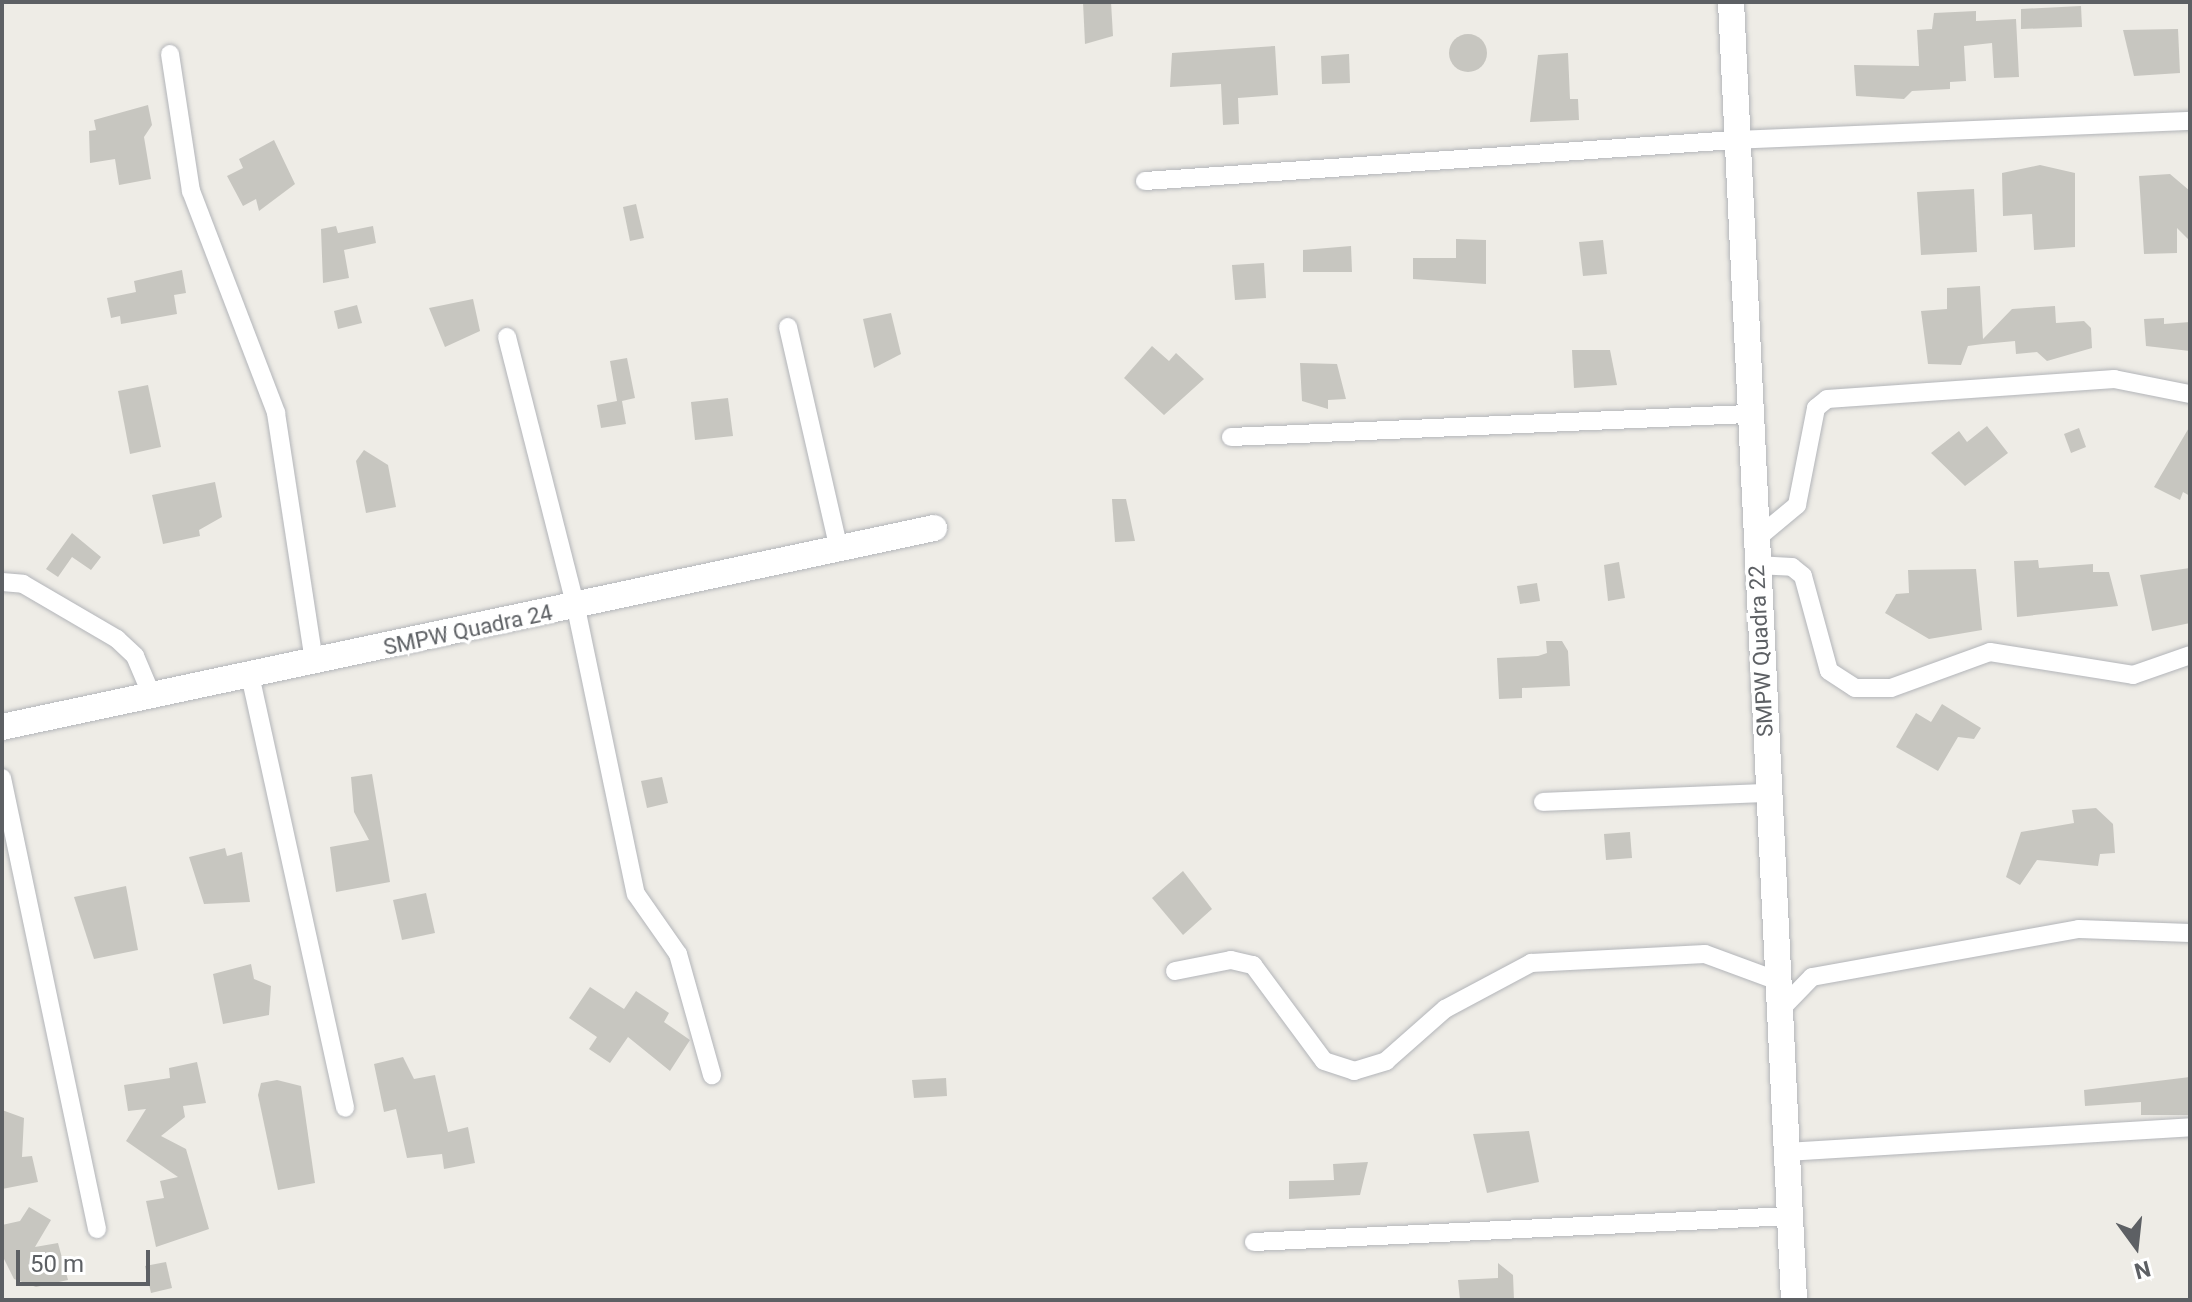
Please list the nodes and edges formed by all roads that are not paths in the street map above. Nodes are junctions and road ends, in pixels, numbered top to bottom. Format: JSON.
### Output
{"nodes":[{"id":1,"x":1733,"y":5,"type":"edge"},
{"id":2,"x":170,"y":54,"type":"dead end"},
{"id":3,"x":2190,"y":121,"type":"edge"},
{"id":4,"x":1734,"y":140,"type":"junction"},
{"id":5,"x":1145,"y":181,"type":"dead end"},
{"id":6,"x":788,"y":327,"type":"dead end"},
{"id":7,"x":507,"y":337,"type":"dead end"},
{"id":8,"x":2190,"y":394,"type":"edge"},
{"id":9,"x":1748,"y":414,"type":"junction"},
{"id":10,"x":1231,"y":437,"type":"dead end"},
{"id":11,"x":934,"y":528,"type":"dead end"},
{"id":12,"x":839,"y":549,"type":"junction"},
{"id":13,"x":1756,"y":552,"type":"junction"},
{"id":14,"x":2,"y":582,"type":"edge"},
{"id":15,"x":576,"y":608,"type":"junction"},
{"id":16,"x":2190,"y":655,"type":"edge"},
{"id":17,"x":314,"y":662,"type":"junction"},
{"id":18,"x":250,"y":675,"type":"junction"},
{"id":19,"x":152,"y":696,"type":"junction"},
{"id":20,"x":2,"y":727,"type":"edge"},
{"id":21,"x":2,"y":778,"type":"edge"},
{"id":22,"x":1768,"y":793,"type":"junction"},
{"id":23,"x":1543,"y":802,"type":"dead end"},
{"id":24,"x":2190,"y":933,"type":"edge"},
{"id":25,"x":1175,"y":971,"type":"dead end"},
{"id":26,"x":1778,"y":981,"type":"junction"},
{"id":27,"x":1780,"y":1010,"type":"junction"},
{"id":28,"x":712,"y":1075,"type":"dead end"},
{"id":29,"x":345,"y":1108,"type":"dead end"},
{"id":30,"x":2190,"y":1127,"type":"edge"},
{"id":31,"x":1787,"y":1152,"type":"junction"},
{"id":32,"x":1790,"y":1216,"type":"junction"},
{"id":33,"x":97,"y":1229,"type":"dead end"},
{"id":34,"x":1254,"y":1242,"type":"dead end"},
{"id":35,"x":1794,"y":1300,"type":"edge"}],
"edges":[{"from":1,"to":4,"type":"street","name":"SMPW Quadra 22"},
{"from":2,"to":17,"type":"street"},
{"from":3,"to":4,"type":"street"},
{"from":4,"to":5,"type":"street"},
{"from":4,"to":9,"type":"street","name":"SMPW Quadra 22"},
{"from":6,"to":12,"type":"street"},
{"from":7,"to":15,"type":"street"},
{"from":8,"to":13,"type":"street"},
{"from":9,"to":10,"type":"street"},
{"from":9,"to":13,"type":"street","name":"SMPW Quadra 22"},
{"from":11,"to":12,"type":"street","name":"SMPW Quadra 24"},
{"from":12,"to":15,"type":"street","name":"SMPW Quadra 24"},
{"from":13,"to":16,"type":"street"},
{"from":13,"to":22,"type":"street","name":"SMPW Quadra 22"},
{"from":14,"to":19,"type":"street"},
{"from":15,"to":17,"type":"street","name":"SMPW Quadra 24"},
{"from":15,"to":28,"type":"street"},
{"from":17,"to":18,"type":"street","name":"SMPW Quadra 24"},
{"from":18,"to":19,"type":"street","name":"SMPW Quadra 24"},
{"from":18,"to":29,"type":"street"},
{"from":19,"to":20,"type":"street","name":"SMPW Quadra 24"},
{"from":21,"to":33,"type":"street"},
{"from":22,"to":23,"type":"street"},
{"from":22,"to":26,"type":"street","name":"SMPW Quadra 22"},
{"from":24,"to":27,"type":"street"},
{"from":25,"to":26,"type":"street"},
{"from":26,"to":27,"type":"street","name":"SMPW Quadra 22"},
{"from":27,"to":31,"type":"street","name":"SMPW Quadra 22"},
{"from":30,"to":31,"type":"street"},
{"from":31,"to":32,"type":"street","name":"SMPW Quadra 22"},
{"from":32,"to":34,"type":"street"},
{"from":32,"to":35,"type":"street","name":"SMPW Quadra 22"}]}
